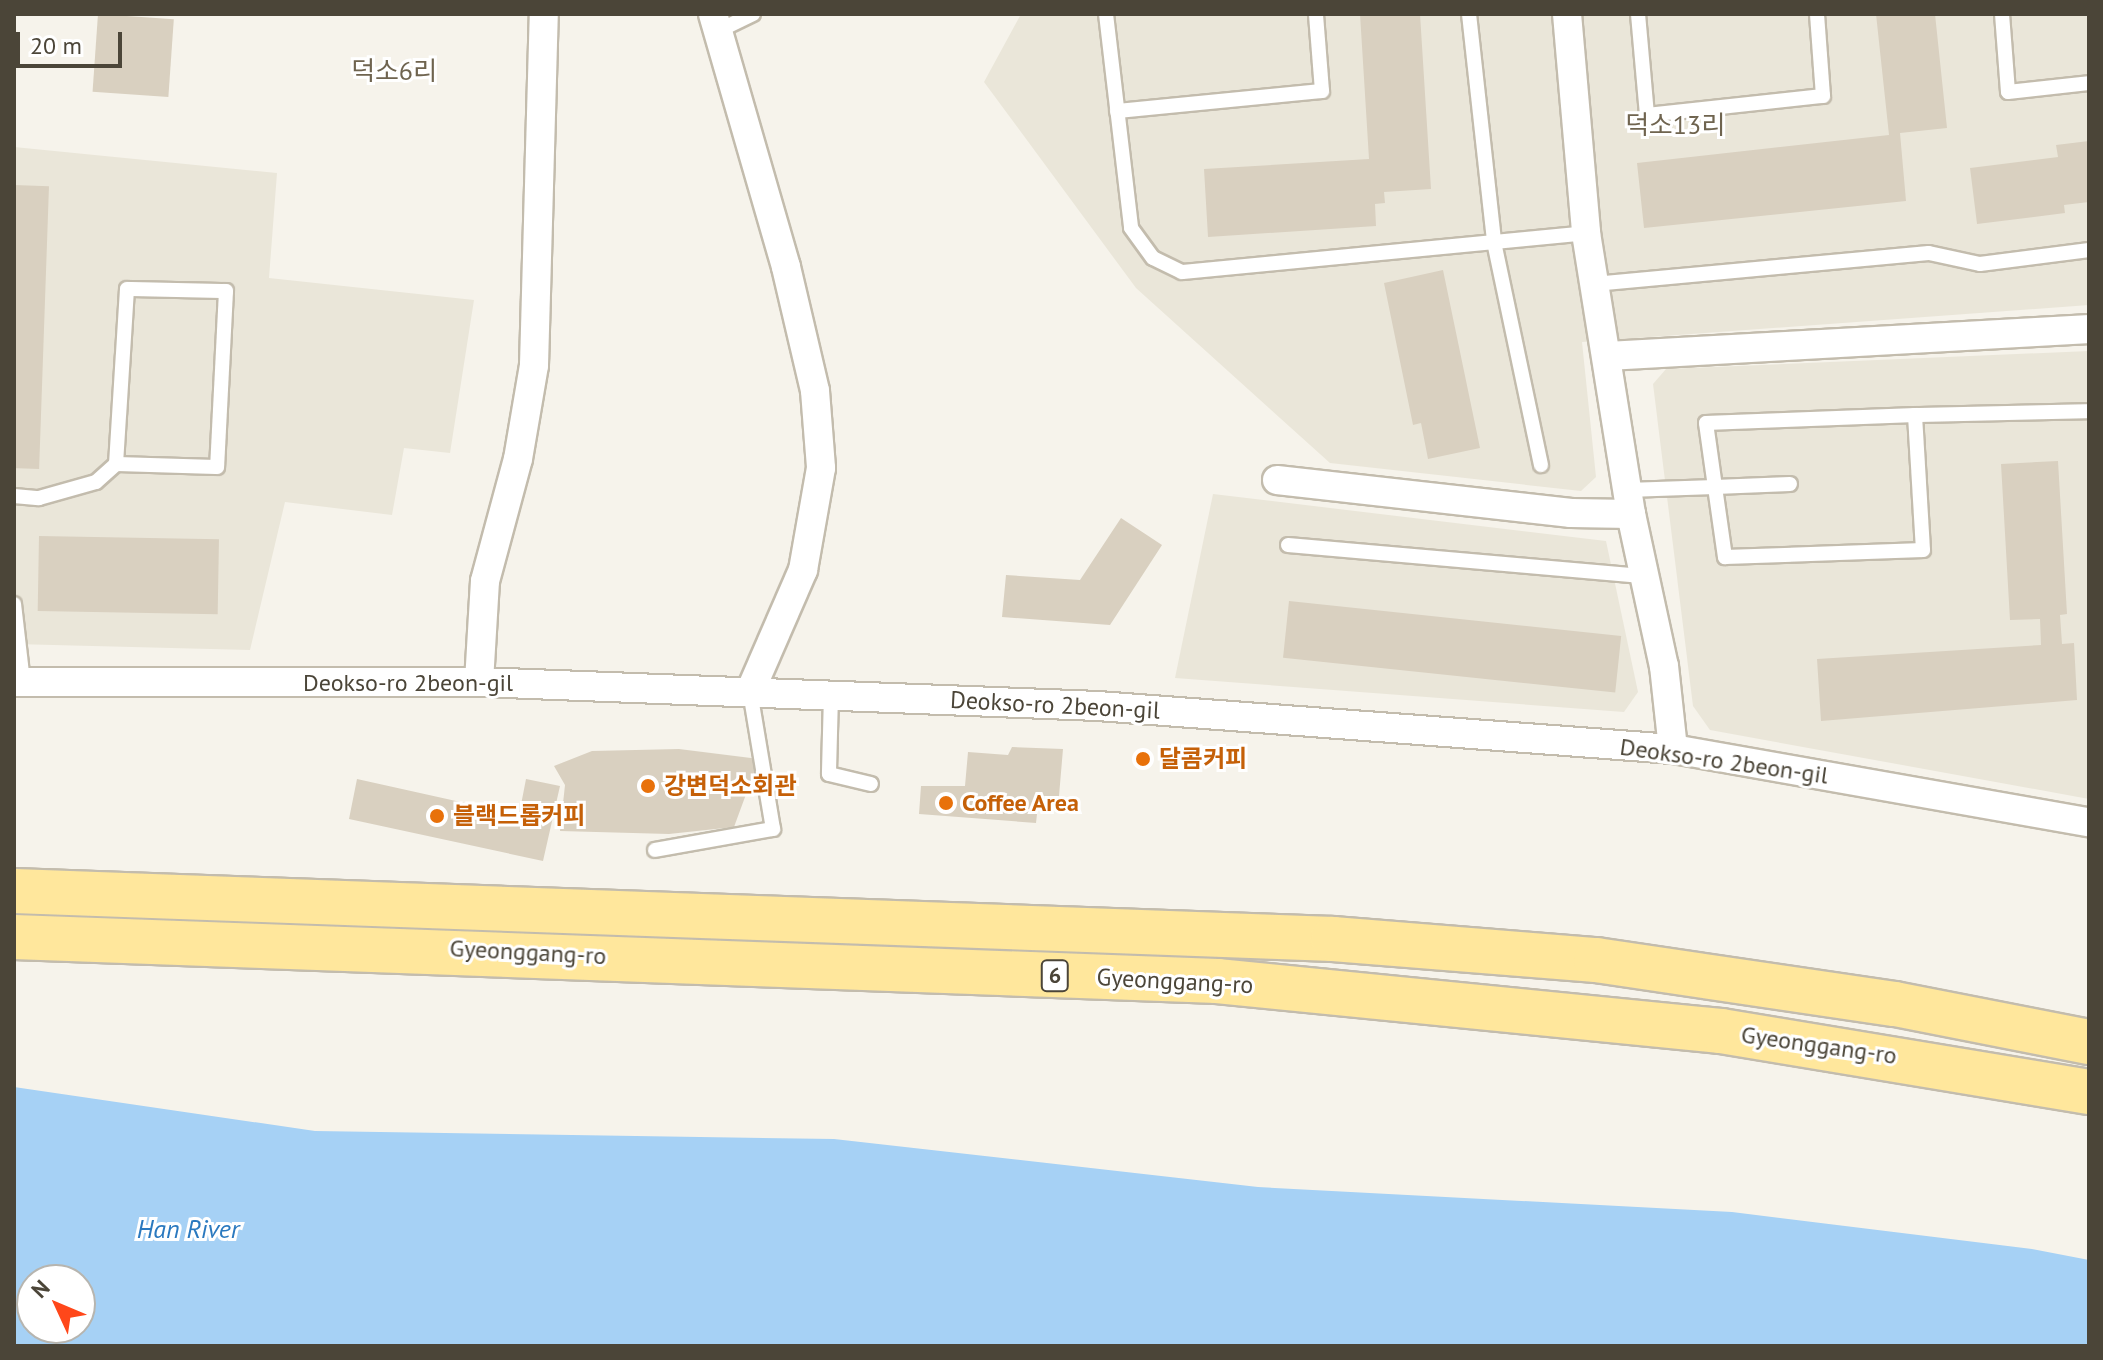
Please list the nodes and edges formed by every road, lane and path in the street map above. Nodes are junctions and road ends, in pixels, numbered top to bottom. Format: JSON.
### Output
{"nodes":[{"id":1,"x":544,"y":14,"type":"edge"},
{"id":2,"x":753,"y":14,"type":"edge"},
{"id":3,"x":1106,"y":14,"type":"edge"},
{"id":4,"x":1316,"y":14,"type":"edge"},
{"id":5,"x":1469,"y":14,"type":"edge"},
{"id":6,"x":1567,"y":14,"type":"edge"},
{"id":7,"x":1638,"y":14,"type":"edge"},
{"id":8,"x":1817,"y":14,"type":"edge"},
{"id":9,"x":2002,"y":14,"type":"edge"},
{"id":10,"x":715,"y":22,"type":"edge"},
{"id":11,"x":2089,"y":83,"type":"edge"},
{"id":12,"x":1117,"y":111,"type":"junction"},
{"id":13,"x":1586,"y":233,"type":"junction"},
{"id":14,"x":1494,"y":242,"type":"junction"},
{"id":15,"x":2089,"y":250,"type":"edge"},
{"id":16,"x":1594,"y":284,"type":"junction"},
{"id":17,"x":2089,"y":329,"type":"edge"},
{"id":18,"x":1608,"y":356,"type":"junction"},
{"id":19,"x":2089,"y":411,"type":"edge"},
{"id":20,"x":1915,"y":415,"type":"junction"},
{"id":21,"x":116,"y":464,"type":"junction"},
{"id":22,"x":1541,"y":465,"type":"dead end"},
{"id":23,"x":1277,"y":480,"type":"dead end"},
{"id":24,"x":1790,"y":484,"type":"dead end"},
{"id":25,"x":1715,"y":487,"type":"junction"},
{"id":26,"x":14,"y":496,"type":"edge"},
{"id":27,"x":1629,"y":502,"type":"junction"},
{"id":28,"x":1288,"y":545,"type":"dead end"},
{"id":29,"x":1645,"y":576,"type":"junction"},
{"id":30,"x":14,"y":604,"type":"edge"},
{"id":31,"x":18,"y":682,"type":"edge"},
{"id":32,"x":479,"y":682,"type":"junction"},
{"id":33,"x":750,"y":692,"type":"junction"},
{"id":34,"x":831,"y":695,"type":"junction"},
{"id":35,"x":1673,"y":749,"type":"junction"},
{"id":36,"x":871,"y":784,"type":"dead end"},
{"id":37,"x":2089,"y":822,"type":"edge"},
{"id":38,"x":655,"y":850,"type":"dead end"},
{"id":39,"x":14,"y":891,"type":"edge"},
{"id":40,"x":14,"y":937,"type":"edge"},
{"id":41,"x":2089,"y":1042,"type":"edge"},
{"id":42,"x":2089,"y":1092,"type":"edge"}],
"edges":[{"from":1,"to":32,"type":"street"},
{"from":2,"to":10,"type":"lane"},
{"from":3,"to":12,"type":"lane"},
{"from":4,"to":12,"type":"lane"},
{"from":5,"to":14,"type":"lane"},
{"from":6,"to":13,"type":"street"},
{"from":7,"to":8,"type":"lane"},
{"from":9,"to":11,"type":"lane"},
{"from":10,"to":33,"type":"street"},
{"from":12,"to":14,"type":"lane"},
{"from":13,"to":14,"type":"lane"},
{"from":13,"to":16,"type":"street"},
{"from":14,"to":22,"type":"lane"},
{"from":15,"to":16,"type":"lane"},
{"from":16,"to":18,"type":"street"},
{"from":17,"to":18,"type":"street"},
{"from":18,"to":27,"type":"street"},
{"from":19,"to":20,"type":"lane"},
{"from":20,"to":25,"type":"lane"},
{"from":20,"to":25,"type":"lane"},
{"from":21,"to":21,"type":"lane"},
{"from":21,"to":26,"type":"lane"},
{"from":23,"to":27,"type":"street"},
{"from":24,"to":25,"type":"lane"},
{"from":25,"to":27,"type":"lane"},
{"from":27,"to":29,"type":"street"},
{"from":28,"to":29,"type":"lane"},
{"from":29,"to":35,"type":"street"},
{"from":30,"to":31,"type":"lane"},
{"from":31,"to":32,"type":"street","name":"Deokso-ro 2beon-gil"},
{"from":32,"to":33,"type":"street","name":"Deokso-ro 2beon-gil"},
{"from":33,"to":34,"type":"street","name":"Deokso-ro 2beon-gil"},
{"from":33,"to":38,"type":"lane"},
{"from":34,"to":35,"type":"street","name":"Deokso-ro 2beon-gil"},
{"from":34,"to":36,"type":"lane"},
{"from":35,"to":37,"type":"street","name":"Deokso-ro 2beon-gil"},
{"from":39,"to":41,"type":"main road","name":"Gyeonggang-ro","number":"6"},
{"from":40,"to":42,"type":"main road","name":"Gyeonggang-ro","number":"6"}]}
